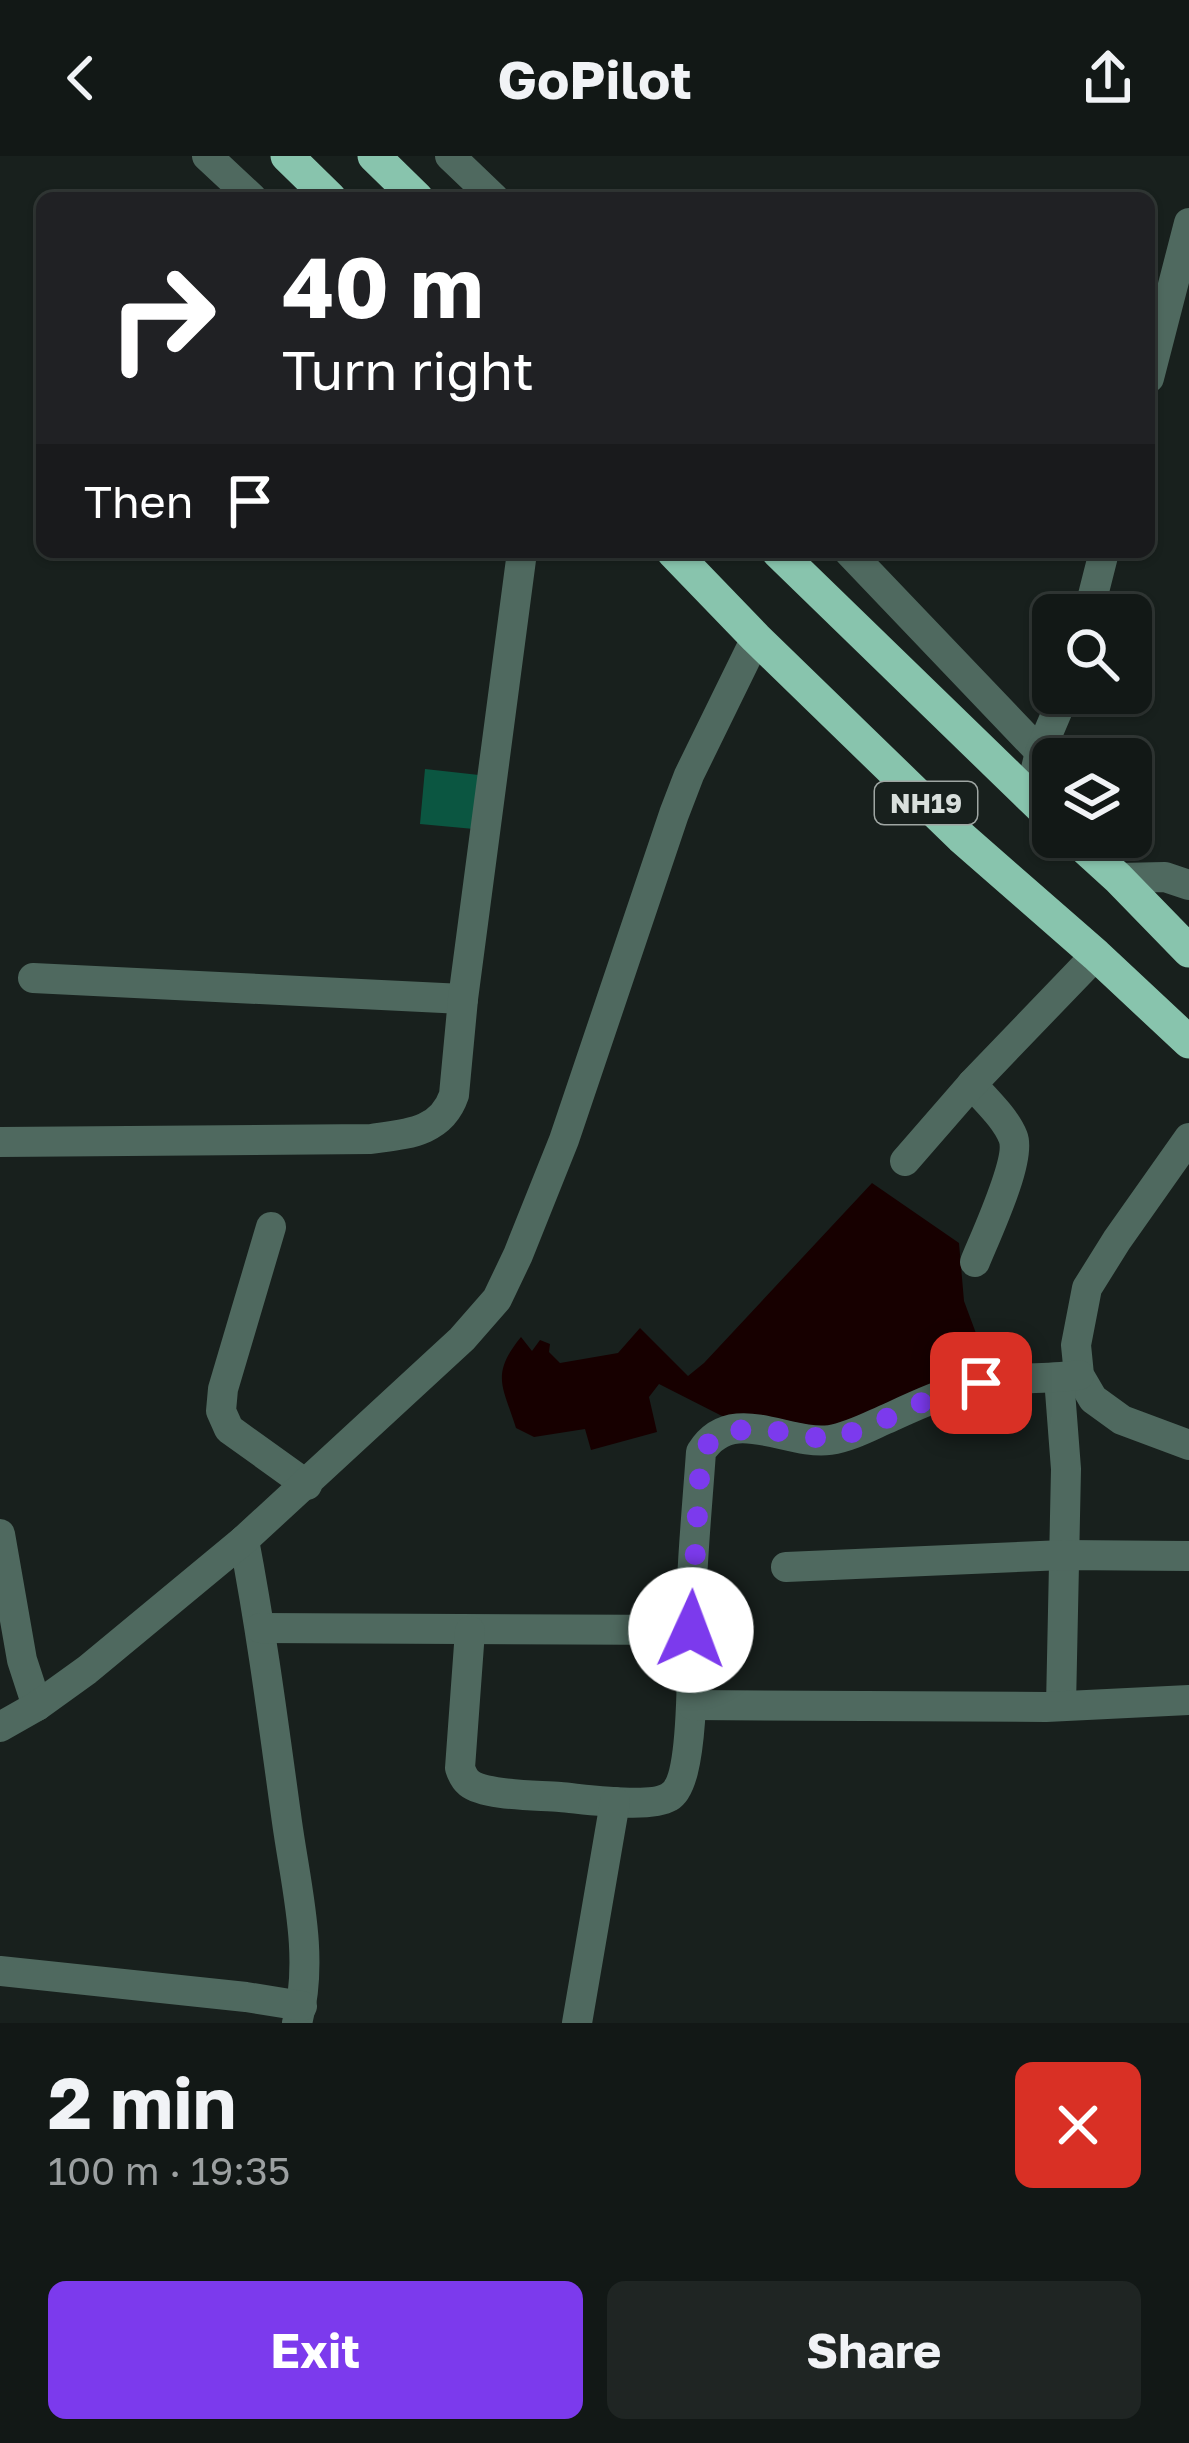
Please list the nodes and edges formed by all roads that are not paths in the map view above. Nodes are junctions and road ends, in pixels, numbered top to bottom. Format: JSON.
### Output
{"nodes":[{"id":1,"x":207,"y":156,"type":"edge"},
{"id":2,"x":287,"y":156,"type":"edge"},
{"id":3,"x":374,"y":156,"type":"edge"},
{"id":4,"x":451,"y":156,"type":"edge"},
{"id":5,"x":246,"y":192,"type":"edge"},
{"id":6,"x":324,"y":192,"type":"edge"},
{"id":7,"x":411,"y":192,"type":"edge"},
{"id":8,"x":488,"y":192,"type":"edge"},
{"id":9,"x":1189,"y":223,"type":"edge"},
{"id":10,"x":1155,"y":355,"type":"edge"},
{"id":11,"x":521,"y":558,"type":"edge"},
{"id":12,"x":679,"y":558,"type":"edge"},
{"id":13,"x":784,"y":558,"type":"edge"},
{"id":14,"x":855,"y":558,"type":"edge"},
{"id":15,"x":1102,"y":558,"type":"edge"},
{"id":16,"x":1093,"y":594,"type":"edge"},
{"id":17,"x":756,"y":638,"type":"junction"},
{"id":18,"x":1032,"y":744,"type":"edge"},
{"id":19,"x":1032,"y":799,"type":"edge"},
{"id":20,"x":1096,"y":858,"type":"edge"},
{"id":21,"x":1118,"y":878,"type":"junction"},
{"id":22,"x":1189,"y":885,"type":"edge"},
{"id":23,"x":1189,"y":951,"type":"edge"},
{"id":24,"x":1096,"y":955,"type":"junction"},
{"id":25,"x":33,"y":978,"type":"dead end"},
{"id":26,"x":463,"y":999,"type":"junction"},
{"id":27,"x":1189,"y":1042,"type":"edge"},
{"id":28,"x":972,"y":1084,"type":"junction"},
{"id":29,"x":1189,"y":1138,"type":"edge"},
{"id":30,"x":0,"y":1142,"type":"edge"},
{"id":31,"x":905,"y":1161,"type":"dead end"},
{"id":32,"x":271,"y":1227,"type":"dead end"},
{"id":33,"x":975,"y":1262,"type":"dead end"},
{"id":34,"x":1069,"y":1377,"type":"junction"},
{"id":35,"x":1189,"y":1445,"type":"edge"},
{"id":36,"x":307,"y":1485,"type":"junction"},
{"id":37,"x":0,"y":1534,"type":"edge"},
{"id":38,"x":244,"y":1540,"type":"junction"},
{"id":39,"x":1064,"y":1556,"type":"junction"},
{"id":40,"x":1189,"y":1556,"type":"edge"},
{"id":41,"x":786,"y":1567,"type":"dead end"},
{"id":42,"x":260,"y":1628,"type":"junction"},
{"id":43,"x":691,"y":1630,"type":"junction"},
{"id":44,"x":470,"y":1631,"type":"junction"},
{"id":45,"x":1189,"y":1700,"type":"edge"},
{"id":46,"x":37,"y":1706,"type":"junction"},
{"id":47,"x":692,"y":1706,"type":"junction"},
{"id":48,"x":1061,"y":1706,"type":"junction"},
{"id":49,"x":0,"y":1727,"type":"edge"},
{"id":50,"x":615,"y":1802,"type":"junction"},
{"id":51,"x":0,"y":1971,"type":"edge"},
{"id":52,"x":299,"y":2014,"type":"edge"},
{"id":53,"x":577,"y":2023,"type":"edge"}],
"edges":[{"from":1,"to":5,"type":"street"},
{"from":2,"to":6,"type":"highway"},
{"from":3,"to":7,"type":"highway"},
{"from":4,"to":8,"type":"street"},
{"from":9,"to":10,"type":"street"},
{"from":11,"to":26,"type":"street"},
{"from":12,"to":17,"type":"highway","number":"NH19"},
{"from":13,"to":19,"type":"highway","number":"NH19"},
{"from":14,"to":18,"type":"street"},
{"from":15,"to":16,"type":"street"},
{"from":17,"to":24,"type":"highway","number":"NH19"},
{"from":17,"to":36,"type":"street"},
{"from":20,"to":21,"type":"highway"},
{"from":21,"to":22,"type":"street"},
{"from":21,"to":23,"type":"highway"},
{"from":24,"to":27,"type":"highway","number":"NH19"},
{"from":24,"to":28,"type":"street"},
{"from":25,"to":26,"type":"street"},
{"from":26,"to":30,"type":"street"},
{"from":28,"to":31,"type":"street"},
{"from":28,"to":33,"type":"street"},
{"from":29,"to":34,"type":"street"},
{"from":32,"to":36,"type":"street"},
{"from":34,"to":35,"type":"street"},
{"from":34,"to":39,"type":"street"},
{"from":34,"to":43,"type":"street"},
{"from":36,"to":38,"type":"street"},
{"from":37,"to":46,"type":"street"},
{"from":38,"to":42,"type":"street"},
{"from":38,"to":46,"type":"street"},
{"from":39,"to":40,"type":"street"},
{"from":39,"to":41,"type":"street"},
{"from":39,"to":48,"type":"street"},
{"from":42,"to":44,"type":"street"},
{"from":42,"to":52,"type":"street"},
{"from":43,"to":44,"type":"street"},
{"from":43,"to":47,"type":"street"},
{"from":44,"to":50,"type":"street"},
{"from":45,"to":48,"type":"street"},
{"from":46,"to":49,"type":"street"},
{"from":47,"to":48,"type":"street"},
{"from":47,"to":50,"type":"street"},
{"from":50,"to":53,"type":"street"},
{"from":51,"to":52,"type":"street"}]}
